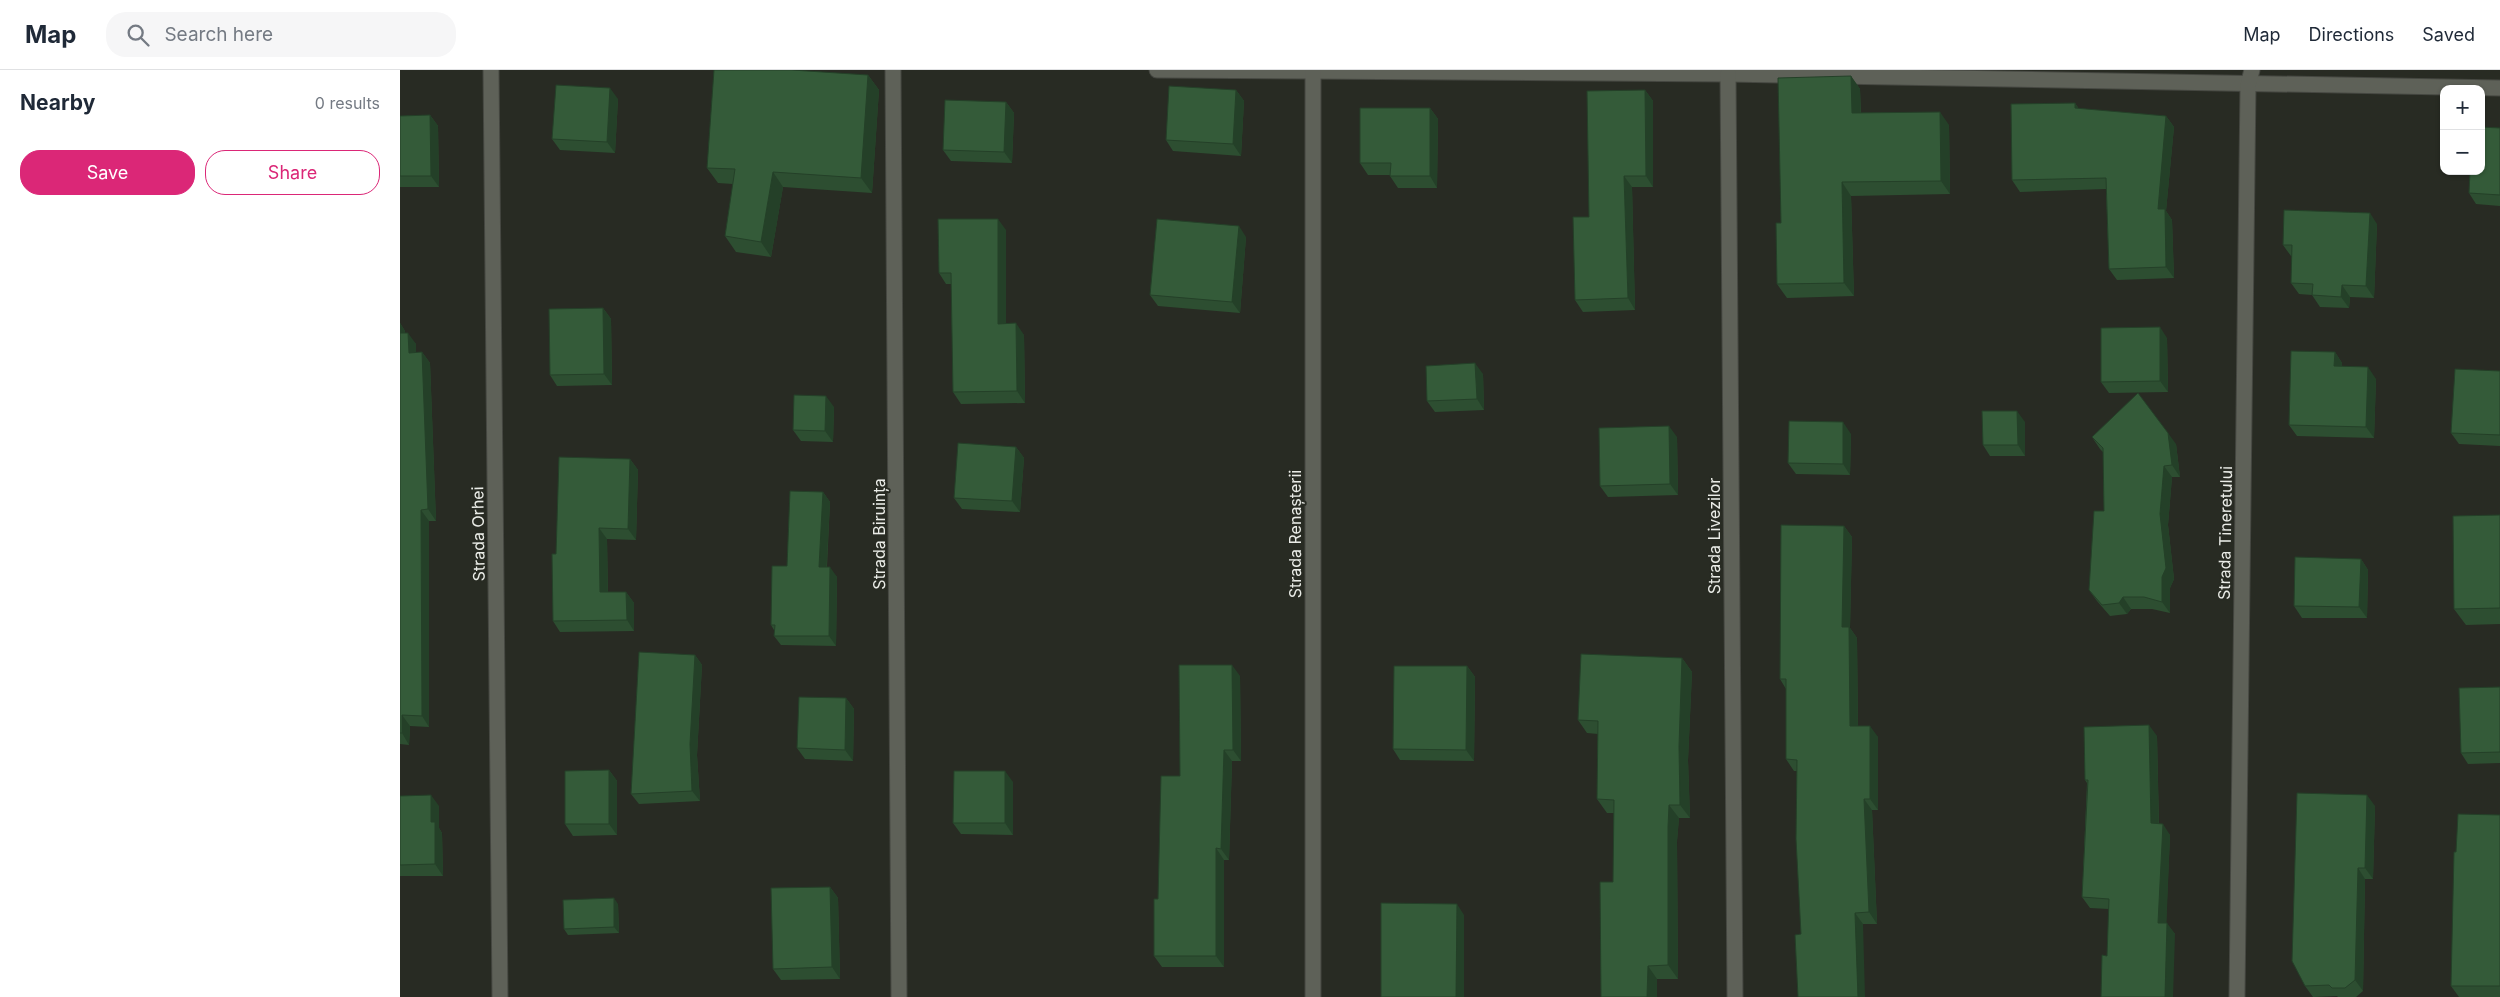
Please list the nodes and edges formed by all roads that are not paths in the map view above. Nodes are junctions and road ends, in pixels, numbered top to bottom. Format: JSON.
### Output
{"nodes":[{"id":1,"x":491,"y":70,"type":"edge"},
{"id":2,"x":893,"y":70,"type":"edge"},
{"id":3,"x":1157,"y":70,"type":"edge"},
{"id":4,"x":1313,"y":71,"type":"edge"},
{"id":5,"x":1728,"y":74,"type":"junction"},
{"id":6,"x":2250,"y":77,"type":"edge"},
{"id":7,"x":2500,"y":88,"type":"edge"},
{"id":8,"x":500,"y":997,"type":"edge"},
{"id":9,"x":899,"y":997,"type":"edge"},
{"id":10,"x":1313,"y":997,"type":"edge"},
{"id":11,"x":1735,"y":997,"type":"edge"},
{"id":12,"x":2237,"y":997,"type":"edge"}],
"edges":[{"from":1,"to":8,"type":"street","name":"Strada Orhei"},
{"from":2,"to":9,"type":"street","name":"Strada Biruința"},
{"from":3,"to":4,"type":"street"},
{"from":4,"to":5,"type":"street"},
{"from":4,"to":10,"type":"street","name":"Strada Renașterii"},
{"from":5,"to":6,"type":"street"},
{"from":5,"to":11,"type":"street","name":"Strada Livezilor"},
{"from":6,"to":7,"type":"street"},
{"from":6,"to":12,"type":"street","name":"Strada Tineretului"}]}
